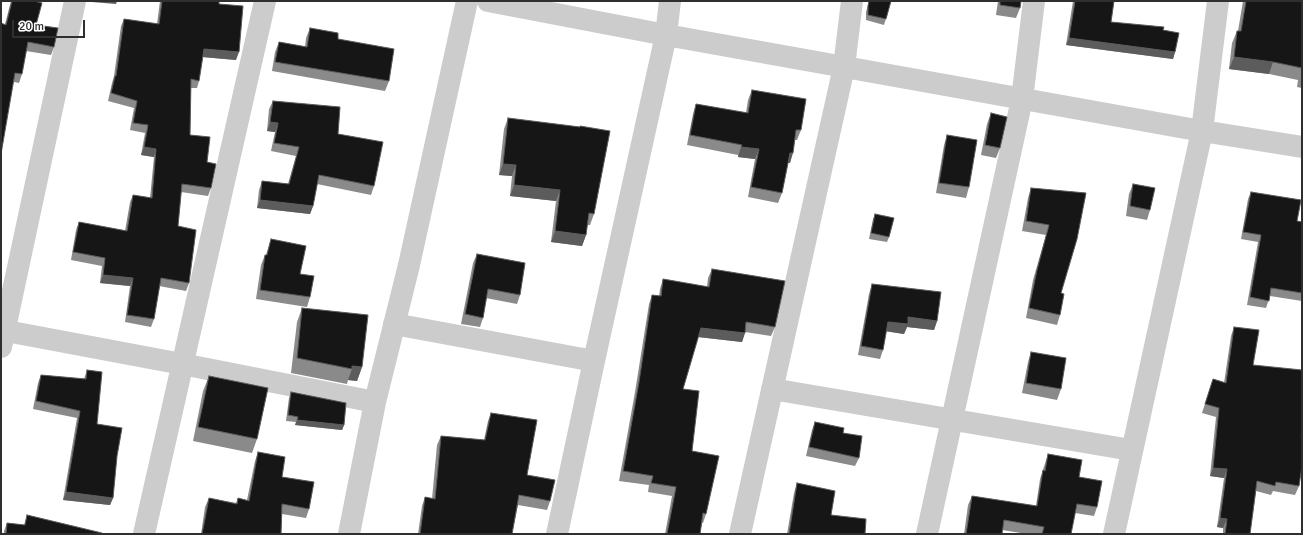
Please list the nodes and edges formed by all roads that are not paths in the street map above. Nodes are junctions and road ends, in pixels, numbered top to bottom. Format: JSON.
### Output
{"nodes":[{"id":1,"x":75,"y":1,"type":"edge"},
{"id":2,"x":265,"y":1,"type":"edge"},
{"id":3,"x":466,"y":1,"type":"edge"},
{"id":4,"x":488,"y":1,"type":"edge"},
{"id":5,"x":670,"y":1,"type":"edge"},
{"id":6,"x":852,"y":1,"type":"edge"},
{"id":7,"x":1034,"y":1,"type":"edge"},
{"id":8,"x":1218,"y":1,"type":"edge"},
{"id":9,"x":666,"y":35,"type":"junction"},
{"id":10,"x":844,"y":67,"type":"junction"},
{"id":11,"x":1022,"y":99,"type":"junction"},
{"id":12,"x":1202,"y":131,"type":"junction"},
{"id":13,"x":1302,"y":147,"type":"edge"},
{"id":14,"x":394,"y":324,"type":"junction"},
{"id":15,"x":2,"y":336,"type":"edge"},
{"id":16,"x":594,"y":361,"type":"junction"},
{"id":17,"x":182,"y":364,"type":"junction"},
{"id":18,"x":772,"y":389,"type":"junction"},
{"id":19,"x":375,"y":402,"type":"junction"},
{"id":20,"x":952,"y":420,"type":"junction"},
{"id":21,"x":1131,"y":450,"type":"junction"},
{"id":22,"x":144,"y":534,"type":"edge"},
{"id":23,"x":349,"y":534,"type":"edge"},
{"id":24,"x":557,"y":534,"type":"edge"},
{"id":25,"x":740,"y":534,"type":"edge"},
{"id":26,"x":927,"y":534,"type":"edge"},
{"id":27,"x":1114,"y":534,"type":"edge"}],
"edges":[{"from":1,"to":15,"type":"street"},
{"from":2,"to":17,"type":"street"},
{"from":3,"to":14,"type":"street"},
{"from":4,"to":9,"type":"street"},
{"from":5,"to":9,"type":"street"},
{"from":6,"to":10,"type":"street"},
{"from":7,"to":11,"type":"street"},
{"from":8,"to":12,"type":"street"},
{"from":9,"to":10,"type":"street"},
{"from":9,"to":16,"type":"street"},
{"from":10,"to":11,"type":"street"},
{"from":10,"to":18,"type":"street"},
{"from":11,"to":12,"type":"street"},
{"from":11,"to":20,"type":"street"},
{"from":12,"to":13,"type":"street"},
{"from":12,"to":21,"type":"street"},
{"from":14,"to":16,"type":"street"},
{"from":14,"to":19,"type":"street"},
{"from":15,"to":17,"type":"street"},
{"from":16,"to":24,"type":"street"},
{"from":17,"to":19,"type":"street"},
{"from":17,"to":22,"type":"street"},
{"from":18,"to":20,"type":"street"},
{"from":18,"to":25,"type":"street"},
{"from":19,"to":23,"type":"street"},
{"from":20,"to":21,"type":"street"},
{"from":20,"to":26,"type":"street"},
{"from":21,"to":27,"type":"street"}]}
